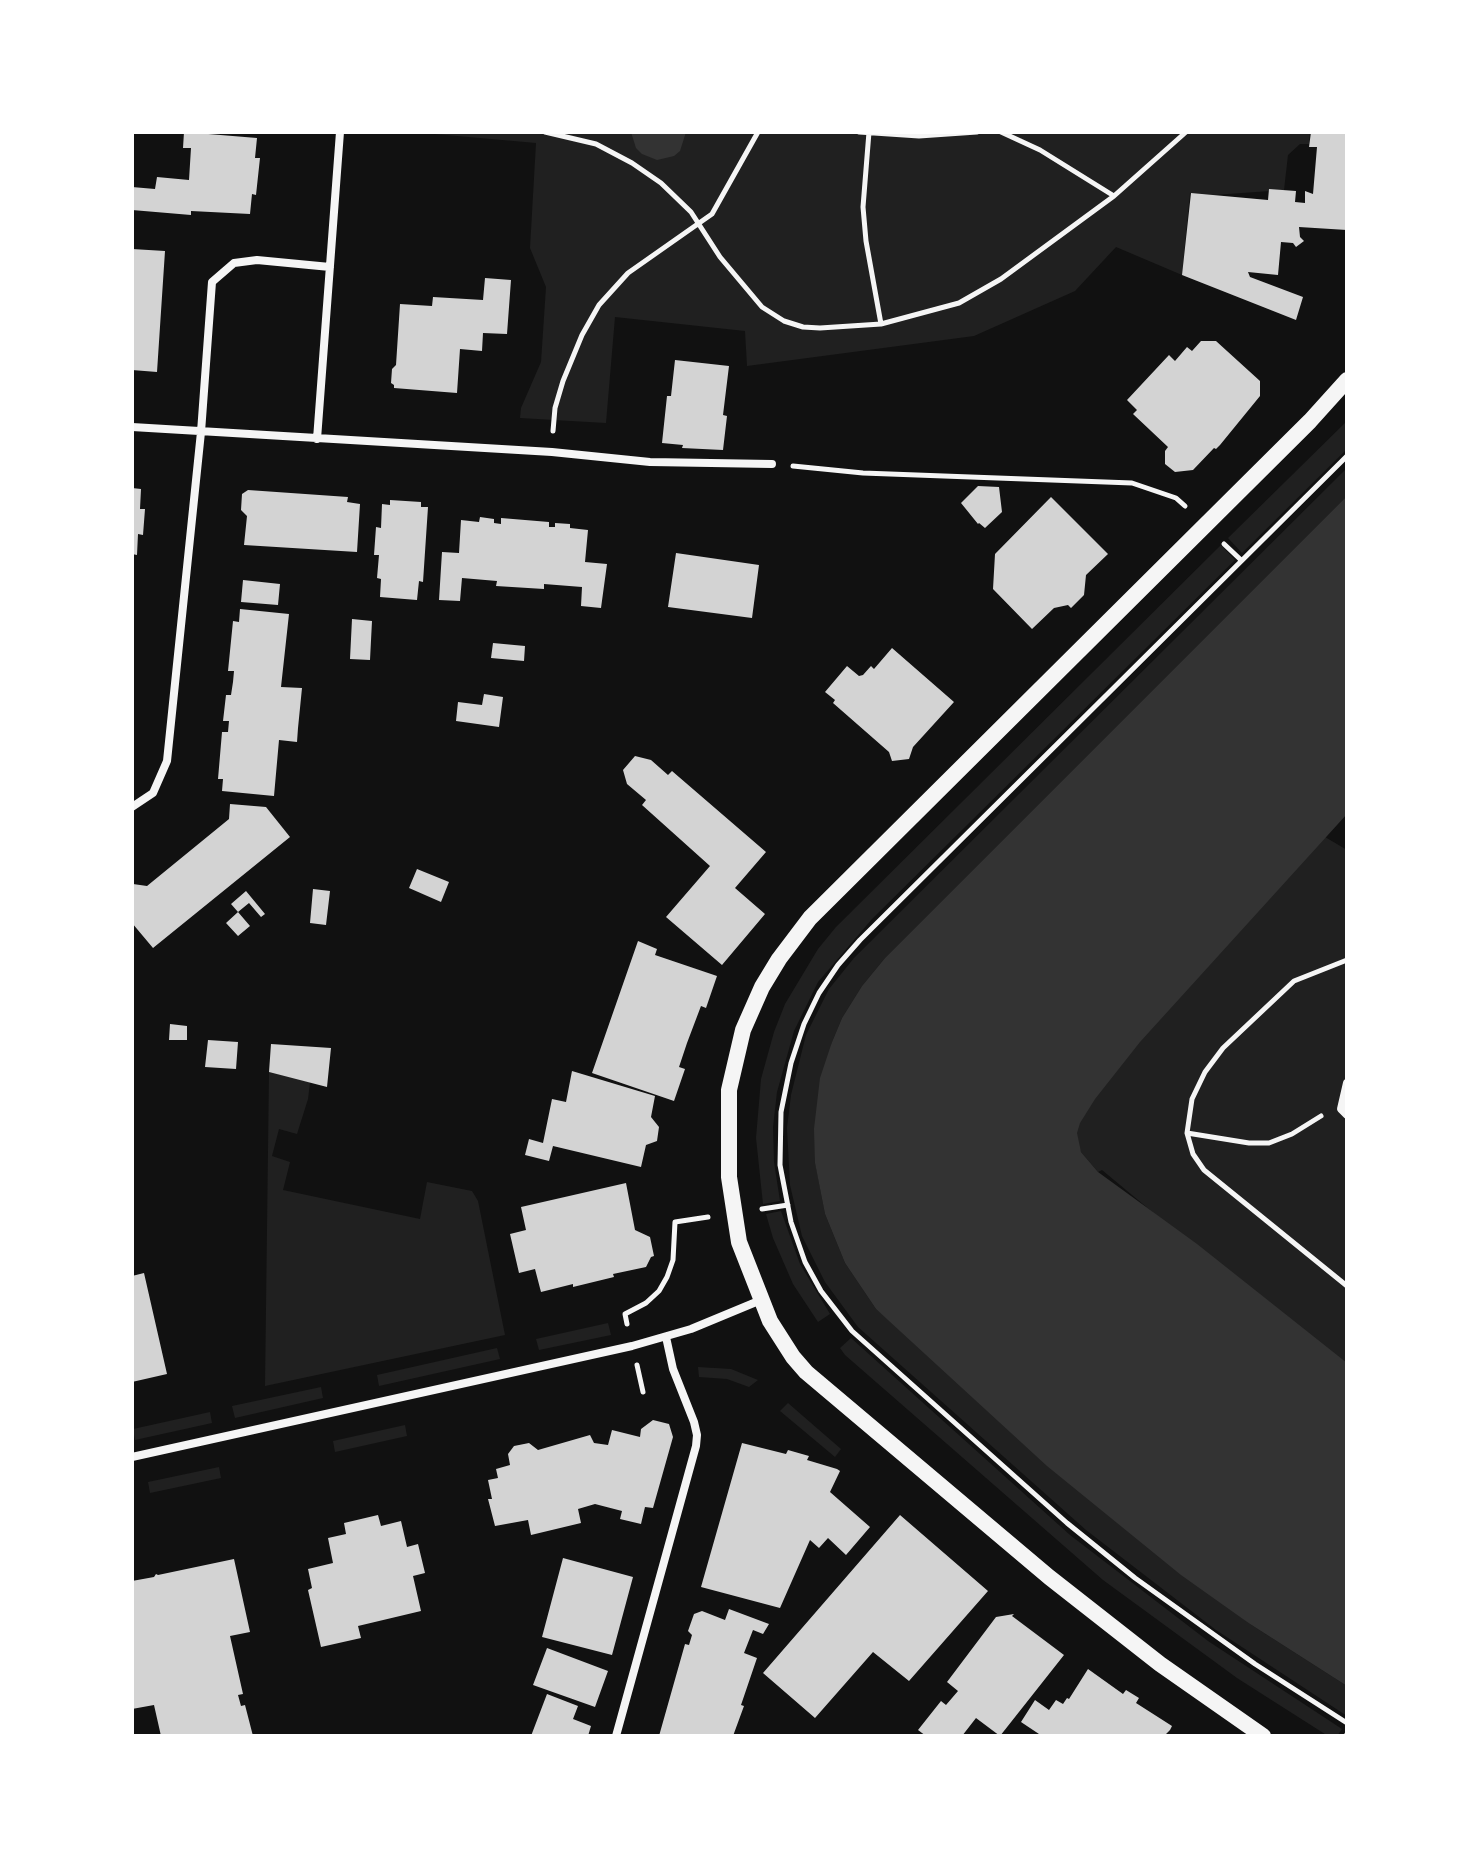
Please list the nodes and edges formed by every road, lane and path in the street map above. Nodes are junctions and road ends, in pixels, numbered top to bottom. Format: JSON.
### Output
{"nodes":[{"id":1,"x":340,"y":132,"type":"edge"},
{"id":2,"x":545,"y":132,"type":"edge"},
{"id":3,"x":758,"y":132,"type":"edge"},
{"id":4,"x":859,"y":132,"type":"edge"},
{"id":5,"x":868,"y":132,"type":"edge"},
{"id":6,"x":977,"y":132,"type":"edge"},
{"id":7,"x":1001,"y":132,"type":"edge"},
{"id":8,"x":1186,"y":132,"type":"edge"},
{"id":9,"x":1114,"y":196,"type":"junction"},
{"id":10,"x":700,"y":225,"type":"junction"},
{"id":11,"x":330,"y":267,"type":"junction"},
{"id":12,"x":881,"y":324,"type":"junction"},
{"id":13,"x":1347,"y":380,"type":"edge"},
{"id":14,"x":132,"y":427,"type":"edge"},
{"id":15,"x":201,"y":432,"type":"junction"},
{"id":16,"x":317,"y":439,"type":"junction"},
{"id":17,"x":552,"y":452,"type":"junction"},
{"id":18,"x":1347,"y":456,"type":"edge"},
{"id":19,"x":772,"y":464,"type":"joint"},
{"id":20,"x":1205,"y":525,"type":"junction"},
{"id":21,"x":132,"y":807,"type":"edge"},
{"id":22,"x":1347,"y":960,"type":"edge"},
{"id":23,"x":1347,"y":1083,"type":"edge"},
{"id":24,"x":1344,"y":1112,"type":"edge"},
{"id":25,"x":1187,"y":1133,"type":"junction"},
{"id":26,"x":788,"y":1205,"type":"junction"},
{"id":27,"x":733,"y":1213,"type":"junction"},
{"id":28,"x":1347,"y":1286,"type":"edge"},
{"id":29,"x":761,"y":1300,"type":"junction"},
{"id":30,"x":625,"y":1314,"type":"dead end"},
{"id":31,"x":666,"y":1337,"type":"junction"},
{"id":32,"x":132,"y":1457,"type":"edge"},
{"id":33,"x":1347,"y":1723,"type":"edge"},
{"id":34,"x":1258,"y":1735,"type":"edge"},
{"id":35,"x":616,"y":1736,"type":"edge"}],
"edges":[{"from":1,"to":11,"type":"street"},
{"from":2,"to":10,"type":"path"},
{"from":3,"to":10,"type":"path"},
{"from":4,"to":5,"type":"path"},
{"from":5,"to":6,"type":"path"},
{"from":5,"to":12,"type":"path"},
{"from":7,"to":9,"type":"path"},
{"from":8,"to":9,"type":"path"},
{"from":9,"to":12,"type":"path"},
{"from":10,"to":12,"type":"path"},
{"from":10,"to":17,"type":"path"},
{"from":11,"to":15,"type":"street"},
{"from":11,"to":16,"type":"street"},
{"from":13,"to":20,"type":"main road"},
{"from":14,"to":15,"type":"street"},
{"from":15,"to":16,"type":"street"},
{"from":15,"to":21,"type":"street"},
{"from":16,"to":17,"type":"street"},
{"from":17,"to":19,"type":"street"},
{"from":18,"to":26,"type":"path"},
{"from":19,"to":20,"type":"path"},
{"from":20,"to":27,"type":"main road"},
{"from":22,"to":25,"type":"path"},
{"from":23,"to":24,"type":"street"},
{"from":24,"to":25,"type":"path"},
{"from":25,"to":28,"type":"path"},
{"from":26,"to":27,"type":"path"},
{"from":26,"to":33,"type":"path"},
{"from":27,"to":29,"type":"main road"},
{"from":27,"to":30,"type":"path"},
{"from":29,"to":31,"type":"street"},
{"from":29,"to":34,"type":"main road"},
{"from":31,"to":32,"type":"street"},
{"from":31,"to":35,"type":"street"}]}
